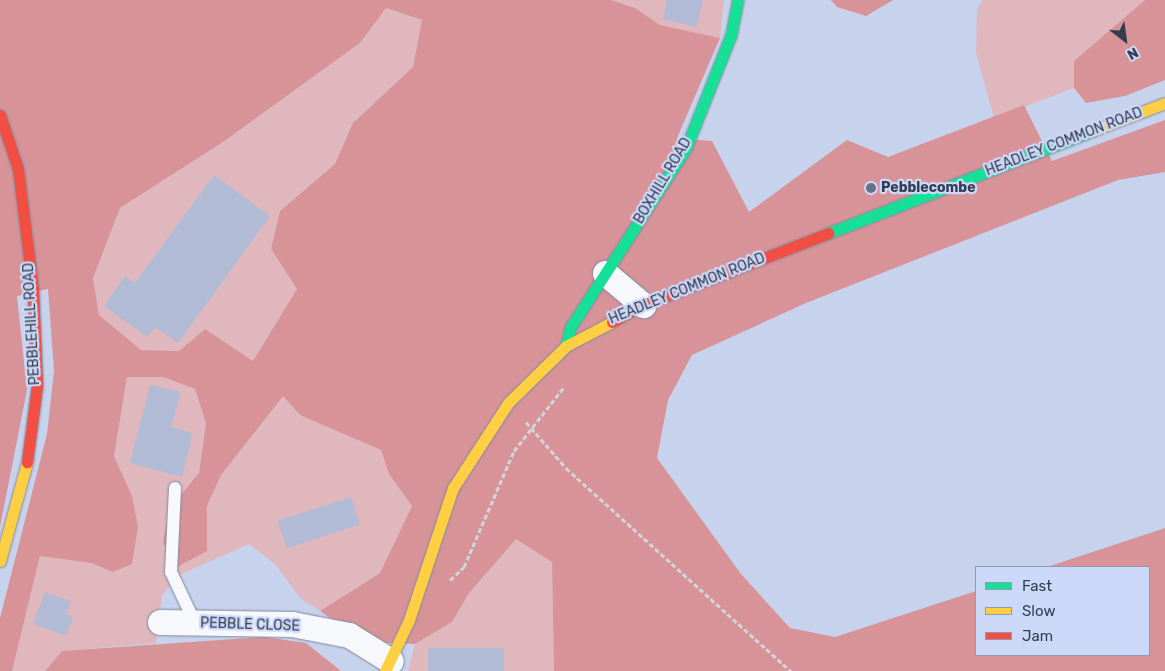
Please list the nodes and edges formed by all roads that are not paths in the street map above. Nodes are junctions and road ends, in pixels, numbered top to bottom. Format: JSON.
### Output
{"nodes":[{"id":1,"x":738,"y":0,"type":"edge"},
{"id":2,"x":1165,"y":103,"type":"edge"},
{"id":3,"x":0,"y":115,"type":"edge"},
{"id":4,"x":605,"y":273,"type":"junction"},
{"id":5,"x":643,"y":304,"type":"junction"},
{"id":6,"x":566,"y":346,"type":"junction"},
{"id":7,"x":175,"y":488,"type":"dead end"},
{"id":8,"x":0,"y":561,"type":"edge"},
{"id":9,"x":160,"y":622,"type":"dead end"},
{"id":10,"x":194,"y":623,"type":"junction"},
{"id":11,"x":388,"y":666,"type":"edge"}],
"edges":[{"from":1,"to":4,"type":"main road","name":"BOXHILL ROAD"},
{"from":2,"to":5,"type":"main road","name":"HEADLEY COMMON ROAD"},
{"from":3,"to":8,"type":"main road","name":"PEBBLEHILL ROAD"},
{"from":4,"to":5,"type":"street"},
{"from":4,"to":6,"type":"main road","name":"BOXHILL ROAD"},
{"from":5,"to":6,"type":"main road","name":"HEADLEY COMMON ROAD"},
{"from":6,"to":11,"type":"main road","name":"HEADLEY COMMON ROAD"},
{"from":7,"to":10,"type":"lane"},
{"from":9,"to":10,"type":"street","name":"PEBBLE CLOSE"},
{"from":10,"to":11,"type":"street","name":"PEBBLE CLOSE"}]}
